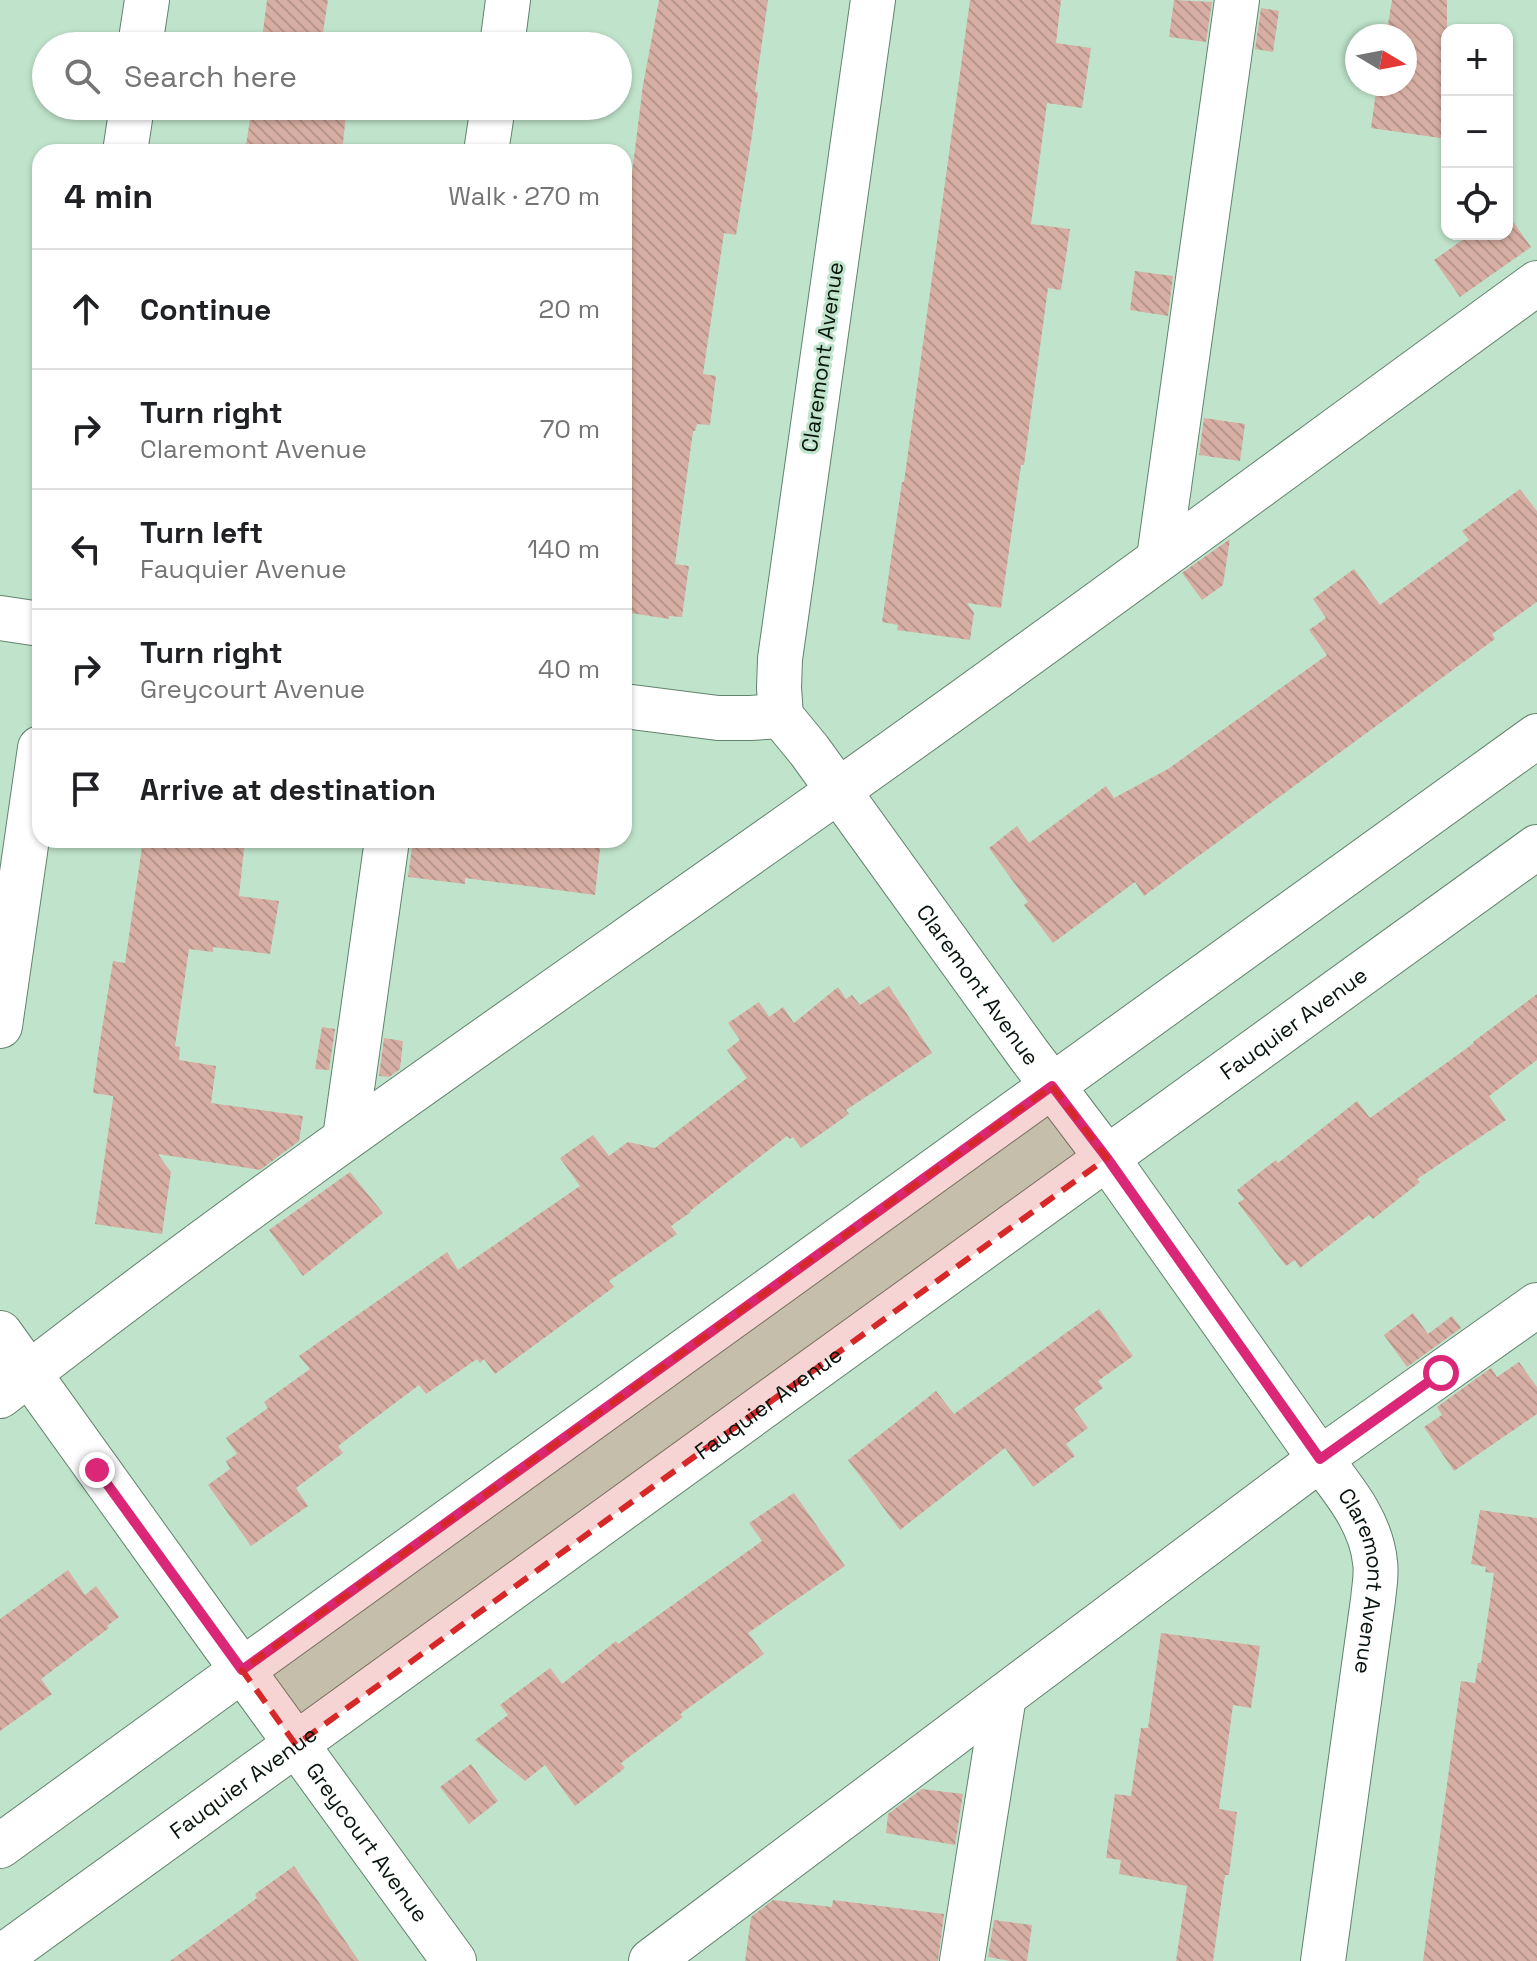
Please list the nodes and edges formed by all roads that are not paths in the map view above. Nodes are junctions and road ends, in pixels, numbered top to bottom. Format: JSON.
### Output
{"nodes":[{"id":1,"x":147,"y":0,"type":"edge"},
{"id":2,"x":508,"y":0,"type":"edge"},
{"id":3,"x":873,"y":0,"type":"edge"},
{"id":4,"x":1237,"y":0,"type":"edge"},
{"id":5,"x":142,"y":32,"type":"edge"},
{"id":6,"x":504,"y":32,"type":"edge"},
{"id":7,"x":130,"y":120,"type":"edge"},
{"id":8,"x":491,"y":120,"type":"edge"},
{"id":9,"x":126,"y":144,"type":"edge"},
{"id":10,"x":487,"y":144,"type":"edge"},
{"id":11,"x":1537,"y":283,"type":"edge"},
{"id":12,"x":1159,"y":558,"type":"junction"},
{"id":13,"x":0,"y":618,"type":"edge"},
{"id":14,"x":32,"y":623,"type":"edge"},
{"id":15,"x":632,"y":707,"type":"edge"},
{"id":16,"x":781,"y":716,"type":"junction"},
{"id":17,"x":1537,"y":736,"type":"edge"},
{"id":18,"x":838,"y":791,"type":"junction"},
{"id":19,"x":32,"y":804,"type":"edge"},
{"id":20,"x":1537,"y":847,"type":"edge"},
{"id":21,"x":386,"y":848,"type":"edge"},
{"id":22,"x":0,"y":1026,"type":"edge"},
{"id":23,"x":1052,"y":1086,"type":"junction"},
{"id":24,"x":345,"y":1138,"type":"junction"},
{"id":25,"x":1107,"y":1158,"type":"junction"},
{"id":26,"x":1537,"y":1305,"type":"edge"},
{"id":27,"x":0,"y":1333,"type":"edge"},
{"id":28,"x":14,"y":1385,"type":"edge"},
{"id":29,"x":1320,"y":1459,"type":"junction"},
{"id":30,"x":242,"y":1670,"type":"junction"},
{"id":31,"x":1004,"y":1696,"type":"junction"},
{"id":32,"x":296,"y":1745,"type":"junction"},
{"id":33,"x":0,"y":1846,"type":"edge"},
{"id":34,"x":0,"y":1958,"type":"edge"},
{"id":35,"x":454,"y":1961,"type":"edge"},
{"id":36,"x":651,"y":1961,"type":"edge"},
{"id":37,"x":962,"y":1961,"type":"edge"},
{"id":38,"x":1323,"y":1961,"type":"edge"}],
"edges":[{"from":1,"to":5,"type":"street"},
{"from":2,"to":6,"type":"street"},
{"from":3,"to":16,"type":"street","name":"Claremont Avenue"},
{"from":4,"to":12,"type":"street"},
{"from":7,"to":9,"type":"street"},
{"from":8,"to":10,"type":"street"},
{"from":11,"to":12,"type":"street"},
{"from":12,"to":18,"type":"street"},
{"from":13,"to":14,"type":"street"},
{"from":15,"to":16,"type":"street"},
{"from":16,"to":18,"type":"street","name":"Claremont Avenue"},
{"from":17,"to":23,"type":"street"},
{"from":18,"to":23,"type":"street","name":"Claremont Avenue"},
{"from":18,"to":24,"type":"street"},
{"from":19,"to":22,"type":"street"},
{"from":20,"to":25,"type":"street","name":"Fauquier Avenue"},
{"from":21,"to":24,"type":"street"},
{"from":23,"to":25,"type":"street","name":"Claremont Avenue"},
{"from":23,"to":30,"type":"street"},
{"from":24,"to":28,"type":"street"},
{"from":25,"to":29,"type":"street","name":"Claremont Avenue"},
{"from":25,"to":32,"type":"street","name":"Fauquier Avenue"},
{"from":26,"to":29,"type":"street"},
{"from":27,"to":28,"type":"street","name":"Greycourt Avenue"},
{"from":28,"to":30,"type":"street","name":"Greycourt Avenue"},
{"from":29,"to":31,"type":"street"},
{"from":29,"to":38,"type":"street","name":"Claremont Avenue"},
{"from":30,"to":32,"type":"street","name":"Greycourt Avenue"},
{"from":30,"to":33,"type":"street"},
{"from":31,"to":36,"type":"street"},
{"from":31,"to":37,"type":"street"},
{"from":32,"to":34,"type":"street","name":"Fauquier Avenue"},
{"from":32,"to":35,"type":"street","name":"Greycourt Avenue"}]}
